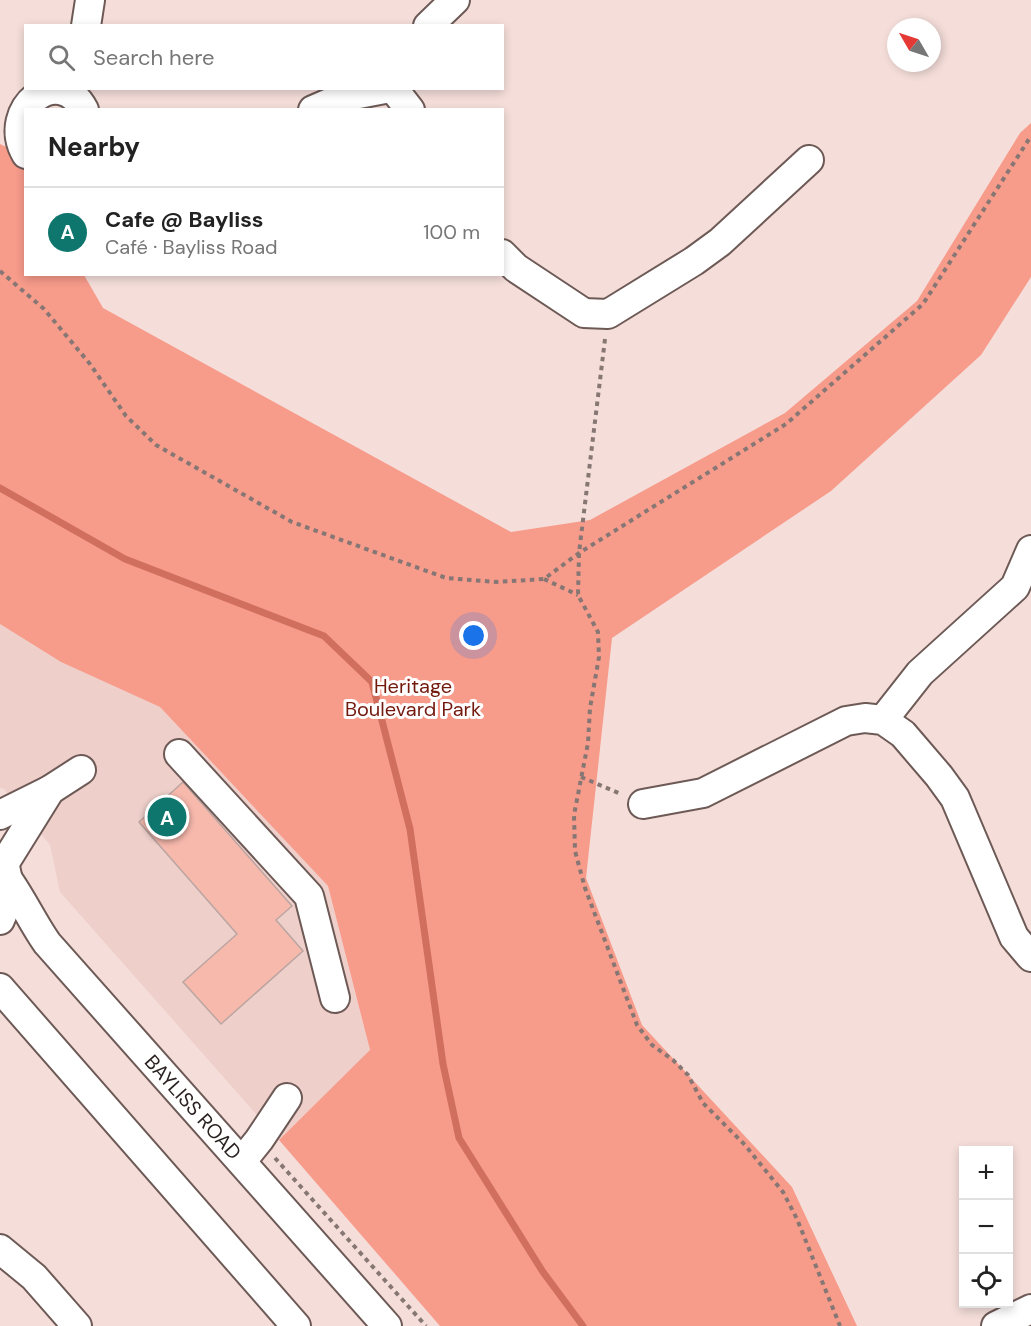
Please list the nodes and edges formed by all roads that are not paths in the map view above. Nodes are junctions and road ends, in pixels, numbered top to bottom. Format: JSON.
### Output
{"nodes":[{"id":1,"x":90,"y":0,"type":"edge"},
{"id":2,"x":455,"y":0,"type":"edge"},
{"id":3,"x":86,"y":24,"type":"edge"},
{"id":4,"x":430,"y":24,"type":"edge"},
{"id":5,"x":49,"y":90,"type":"edge"},
{"id":6,"x":58,"y":90,"type":"edge"},
{"id":7,"x":381,"y":90,"type":"edge"},
{"id":8,"x":394,"y":90,"type":"edge"},
{"id":9,"x":83,"y":108,"type":"edge"},
{"id":10,"x":318,"y":108,"type":"edge"},
{"id":11,"x":409,"y":108,"type":"edge"},
{"id":12,"x":8,"y":117,"type":"edge"},
{"id":13,"x":24,"y":152,"type":"edge"},
{"id":14,"x":809,"y":160,"type":"dead end"},
{"id":15,"x":504,"y":256,"type":"edge"},
{"id":16,"x":1031,"y":550,"type":"edge"},
{"id":17,"x":883,"y":720,"type":"junction"},
{"id":18,"x":179,"y":754,"type":"dead end"},
{"id":19,"x":81,"y":770,"type":"dead end"},
{"id":20,"x":50,"y":790,"type":"junction"},
{"id":21,"x":643,"y":804,"type":"road end"},
{"id":22,"x":0,"y":815,"type":"edge"},
{"id":23,"x":4,"y":868,"type":"edge"},
{"id":24,"x":0,"y":920,"type":"edge"},
{"id":25,"x":1031,"y":957,"type":"edge"},
{"id":26,"x":0,"y":988,"type":"edge"},
{"id":27,"x":335,"y":998,"type":"dead end"},
{"id":28,"x":287,"y":1098,"type":"dead end"},
{"id":29,"x":251,"y":1151,"type":"junction"},
{"id":30,"x":0,"y":1250,"type":"edge"},
{"id":31,"x":1031,"y":1309,"type":"edge"},
{"id":32,"x":77,"y":1326,"type":"edge"},
{"id":33,"x":296,"y":1326,"type":"edge"},
{"id":34,"x":387,"y":1326,"type":"edge"},
{"id":35,"x":996,"y":1326,"type":"edge"}],
"edges":[{"from":1,"to":3,"type":"street"},
{"from":2,"to":4,"type":"street"},
{"from":5,"to":12,"type":"street"},
{"from":6,"to":9,"type":"street"},
{"from":7,"to":10,"type":"street"},
{"from":8,"to":11,"type":"street"},
{"from":12,"to":13,"type":"street"},
{"from":14,"to":15,"type":"street"},
{"from":16,"to":17,"type":"street"},
{"from":17,"to":21,"type":"street"},
{"from":17,"to":25,"type":"street"},
{"from":18,"to":27,"type":"street"},
{"from":19,"to":20,"type":"street"},
{"from":20,"to":22,"type":"street"},
{"from":20,"to":23,"type":"street"},
{"from":23,"to":24,"type":"street"},
{"from":23,"to":29,"type":"street","name":"BAYLISS ROAD"},
{"from":26,"to":33,"type":"street"},
{"from":28,"to":29,"type":"street"},
{"from":29,"to":34,"type":"street","name":"BAYLISS ROAD"},
{"from":30,"to":32,"type":"street"},
{"from":31,"to":35,"type":"street"}]}
